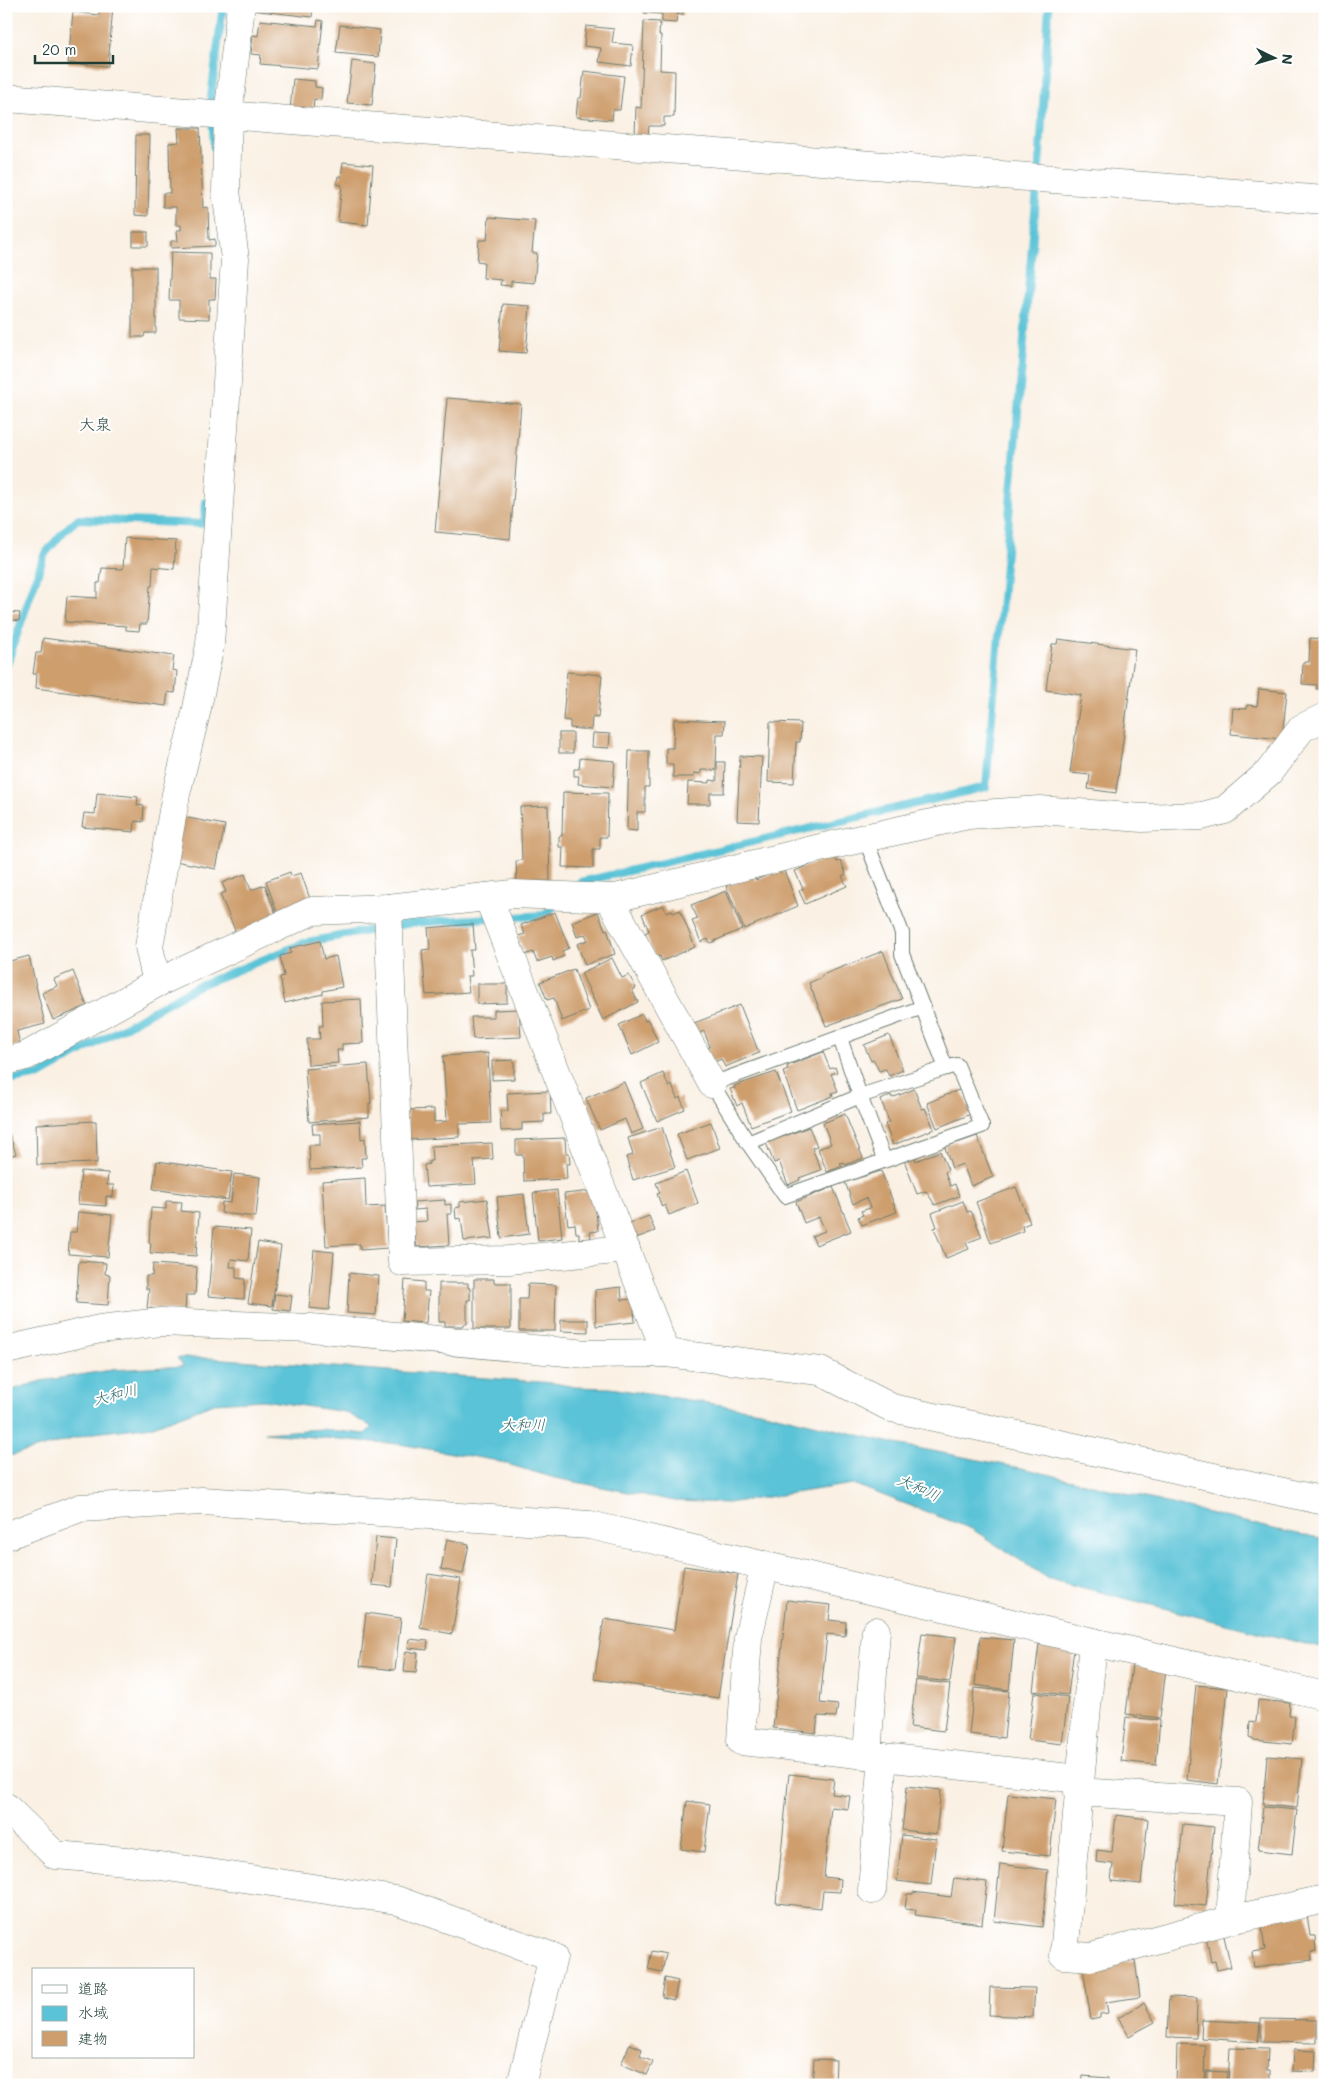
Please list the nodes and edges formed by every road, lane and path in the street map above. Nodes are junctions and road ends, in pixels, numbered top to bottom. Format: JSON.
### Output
{"nodes":[{"id":1,"x":241,"y":6,"type":"edge"},
{"id":2,"x":6,"y":98,"type":"edge"},
{"id":3,"x":228,"y":116,"type":"junction"},
{"id":4,"x":1325,"y":200,"type":"edge"},
{"id":5,"x":1325,"y":717,"type":"edge"},
{"id":6,"x":865,"y":838,"type":"junction"},
{"id":7,"x":488,"y":896,"type":"junction"},
{"id":8,"x":609,"y":898,"type":"junction"},
{"id":9,"x":388,"y":908,"type":"junction"},
{"id":10,"x":157,"y":983,"type":"junction"},
{"id":11,"x":923,"y":1007,"type":"junction"},
{"id":12,"x":840,"y":1038,"type":"junction"},
{"id":13,"x":6,"y":1061,"type":"edge"},
{"id":14,"x":946,"y":1068,"type":"junction"},
{"id":15,"x":712,"y":1084,"type":"junction"},
{"id":16,"x":860,"y":1096,"type":"junction"},
{"id":17,"x":748,"y":1143,"type":"junction"},
{"id":18,"x":884,"y":1160,"type":"junction"},
{"id":19,"x":626,"y":1249,"type":"junction"},
{"id":20,"x":6,"y":1350,"type":"edge"},
{"id":21,"x":666,"y":1353,"type":"junction"},
{"id":22,"x":1325,"y":1501,"type":"edge"},
{"id":23,"x":6,"y":1536,"type":"edge"},
{"id":24,"x":765,"y":1565,"type":"junction"},
{"id":25,"x":876,"y":1631,"type":"dead end"},
{"id":26,"x":1093,"y":1642,"type":"junction"},
{"id":27,"x":1325,"y":1696,"type":"edge"},
{"id":28,"x":875,"y":1756,"type":"junction"},
{"id":29,"x":1079,"y":1785,"type":"junction"},
{"id":30,"x":6,"y":1807,"type":"edge"},
{"id":31,"x":872,"y":1890,"type":"dead end"},
{"id":32,"x":1325,"y":1899,"type":"edge"},
{"id":33,"x":1230,"y":1920,"type":"junction"},
{"id":34,"x":521,"y":2085,"type":"edge"}],
"edges":[{"from":1,"to":3,"type":"street"},
{"from":2,"to":3,"type":"street"},
{"from":3,"to":4,"type":"street"},
{"from":3,"to":10,"type":"street"},
{"from":5,"to":6,"type":"street"},
{"from":6,"to":8,"type":"street"},
{"from":6,"to":11,"type":"lane"},
{"from":7,"to":8,"type":"street"},
{"from":7,"to":9,"type":"street"},
{"from":7,"to":19,"type":"street"},
{"from":8,"to":15,"type":"street"},
{"from":9,"to":10,"type":"street"},
{"from":9,"to":19,"type":"street"},
{"from":10,"to":13,"type":"street"},
{"from":11,"to":12,"type":"lane"},
{"from":11,"to":14,"type":"lane"},
{"from":12,"to":15,"type":"lane"},
{"from":12,"to":16,"type":"lane"},
{"from":14,"to":16,"type":"lane"},
{"from":14,"to":18,"type":"lane"},
{"from":15,"to":17,"type":"lane"},
{"from":16,"to":17,"type":"lane"},
{"from":16,"to":18,"type":"lane"},
{"from":17,"to":18,"type":"lane"},
{"from":19,"to":21,"type":"street"},
{"from":20,"to":21,"type":"street"},
{"from":21,"to":22,"type":"street"},
{"from":23,"to":24,"type":"street"},
{"from":24,"to":26,"type":"street"},
{"from":24,"to":28,"type":"street"},
{"from":25,"to":28,"type":"street"},
{"from":26,"to":27,"type":"street"},
{"from":26,"to":29,"type":"street"},
{"from":28,"to":29,"type":"street"},
{"from":28,"to":31,"type":"street"},
{"from":29,"to":33,"type":"street"},
{"from":29,"to":33,"type":"street"},
{"from":30,"to":34,"type":"street"},
{"from":32,"to":33,"type":"street"}]}
